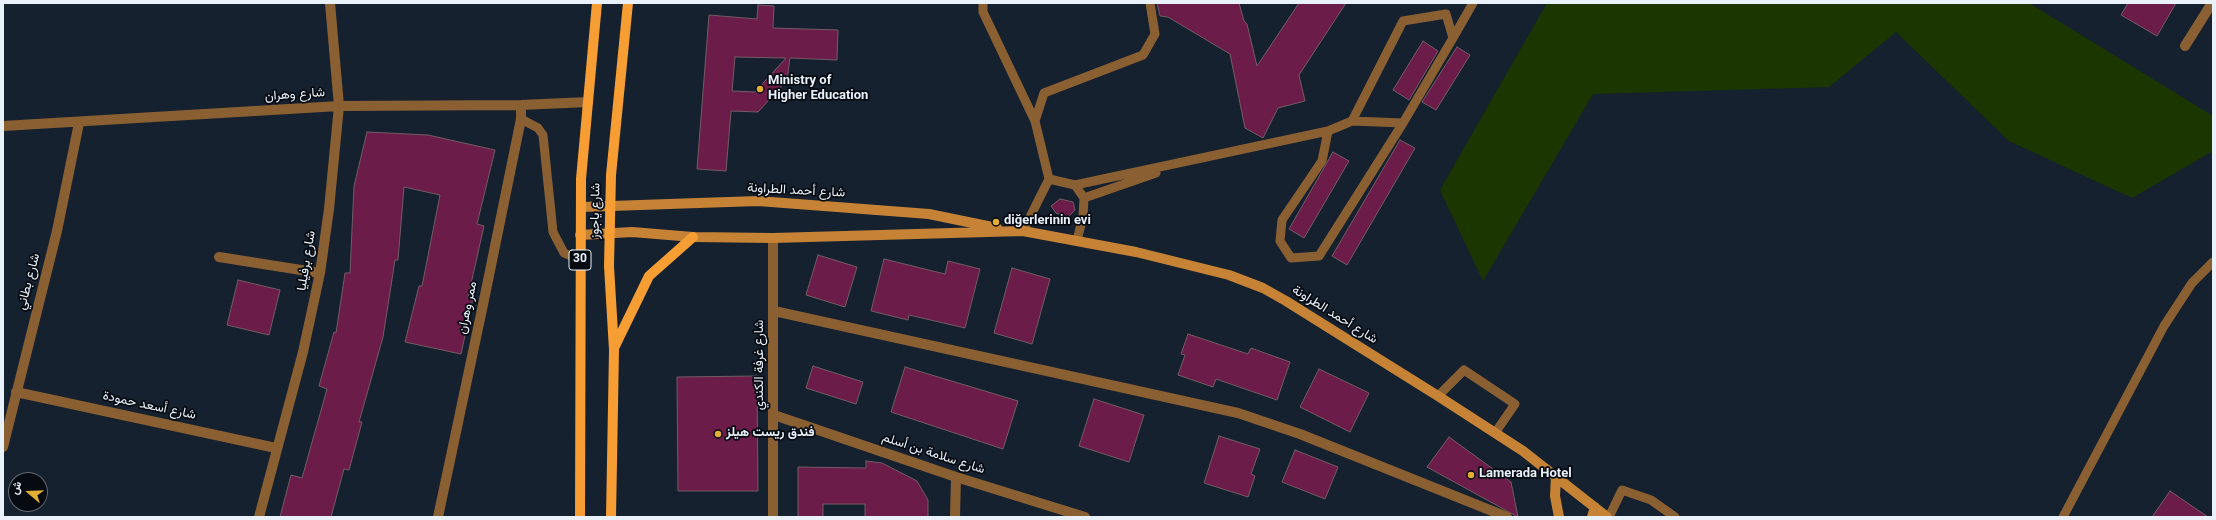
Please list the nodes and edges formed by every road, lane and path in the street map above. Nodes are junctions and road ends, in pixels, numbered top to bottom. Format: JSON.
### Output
{"nodes":[{"id":1,"x":330,"y":3,"type":"edge"},
{"id":2,"x":597,"y":3,"type":"edge"},
{"id":3,"x":628,"y":3,"type":"edge"},
{"id":4,"x":983,"y":3,"type":"edge"},
{"id":5,"x":1150,"y":3,"type":"edge"},
{"id":6,"x":1473,"y":3,"type":"edge"},
{"id":7,"x":2212,"y":3,"type":"edge"},
{"id":8,"x":1453,"y":38,"type":"junction"},
{"id":9,"x":2185,"y":46,"type":"dead end"},
{"id":10,"x":588,"y":102,"type":"junction"},
{"id":11,"x":521,"y":104,"type":"junction"},
{"id":12,"x":339,"y":106,"type":"junction"},
{"id":13,"x":521,"y":119,"type":"junction"},
{"id":14,"x":1352,"y":121,"type":"junction"},
{"id":15,"x":1035,"y":122,"type":"junction"},
{"id":16,"x":79,"y":123,"type":"junction"},
{"id":17,"x":1403,"y":123,"type":"junction"},
{"id":18,"x":3,"y":126,"type":"edge"},
{"id":19,"x":1328,"y":130,"type":"junction"},
{"id":20,"x":1192,"y":160,"type":"junction"},
{"id":21,"x":1048,"y":179,"type":"junction"},
{"id":22,"x":1075,"y":185,"type":"junction"},
{"id":23,"x":1084,"y":198,"type":"junction"},
{"id":24,"x":581,"y":206,"type":"junction"},
{"id":25,"x":610,"y":206,"type":"junction"},
{"id":26,"x":1007,"y":230,"type":"junction"},
{"id":27,"x":1023,"y":231,"type":"junction"},
{"id":28,"x":580,"y":235,"type":"junction"},
{"id":29,"x":610,"y":235,"type":"junction"},
{"id":30,"x":693,"y":237,"type":"junction"},
{"id":31,"x":773,"y":238,"type":"junction"},
{"id":32,"x":1077,"y":240,"type":"junction"},
{"id":33,"x":219,"y":257,"type":"dead end"},
{"id":34,"x":580,"y":260,"type":"junction"},
{"id":35,"x":2213,"y":262,"type":"edge"},
{"id":36,"x":320,"y":272,"type":"junction"},
{"id":37,"x":774,"y":311,"type":"junction"},
{"id":38,"x":614,"y":350,"type":"junction"},
{"id":39,"x":16,"y":392,"type":"junction"},
{"id":40,"x":1438,"y":396,"type":"junction"},
{"id":41,"x":774,"y":416,"type":"junction"},
{"id":42,"x":1495,"y":433,"type":"junction"},
{"id":43,"x":3,"y":447,"type":"edge"},
{"id":44,"x":276,"y":448,"type":"junction"},
{"id":45,"x":1556,"y":476,"type":"junction"},
{"id":46,"x":956,"y":477,"type":"junction"},
{"id":47,"x":1595,"y":507,"type":"junction"},
{"id":48,"x":259,"y":517,"type":"edge"},
{"id":49,"x":438,"y":517,"type":"edge"},
{"id":50,"x":580,"y":517,"type":"edge"},
{"id":51,"x":611,"y":517,"type":"edge"},
{"id":52,"x":774,"y":517,"type":"edge"},
{"id":53,"x":955,"y":517,"type":"edge"},
{"id":54,"x":1086,"y":517,"type":"edge"},
{"id":55,"x":1508,"y":517,"type":"edge"},
{"id":56,"x":1559,"y":517,"type":"edge"},
{"id":57,"x":1592,"y":517,"type":"edge"},
{"id":58,"x":1608,"y":517,"type":"edge"},
{"id":59,"x":1675,"y":517,"type":"edge"},
{"id":60,"x":2063,"y":517,"type":"edge"}],
"edges":[{"from":1,"to":12,"type":"street","name":"شارع برفيليا"},
{"from":2,"to":10,"type":"main road","name":"شارع ياجوز","number":"30"},
{"from":3,"to":25,"type":"main road","name":"شارع ياجوز","number":"30"},
{"from":4,"to":15,"type":"lane"},
{"from":5,"to":15,"type":"lane"},
{"from":6,"to":8,"type":"lane"},
{"from":7,"to":9,"type":"street"},
{"from":8,"to":14,"type":"lane"},
{"from":8,"to":17,"type":"lane"},
{"from":10,"to":11,"type":"street","name":"شارع وهران"},
{"from":10,"to":24,"type":"main road","name":"شارع ياجوز","number":"30"},
{"from":11,"to":12,"type":"street","name":"شارع وهران"},
{"from":11,"to":13,"type":"street","name":"ممر وهران"},
{"from":12,"to":16,"type":"street","name":"شارع وهران"},
{"from":12,"to":36,"type":"street","name":"شارع برفيليا"},
{"from":13,"to":34,"type":"lane"},
{"from":13,"to":49,"type":"street","name":"ممر وهران"},
{"from":14,"to":17,"type":"lane"},
{"from":14,"to":19,"type":"lane"},
{"from":15,"to":21,"type":"lane"},
{"from":16,"to":18,"type":"street","name":"شارع وهران"},
{"from":16,"to":39,"type":"street","name":"شارع بطاني"},
{"from":17,"to":19,"type":"lane"},
{"from":19,"to":20,"type":"lane"},
{"from":20,"to":22,"type":"lane"},
{"from":20,"to":23,"type":"lane"},
{"from":21,"to":22,"type":"lane"},
{"from":21,"to":27,"type":"lane"},
{"from":22,"to":23,"type":"lane"},
{"from":23,"to":32,"type":"lane"},
{"from":24,"to":25,"type":"street","name":"شارع أحمد الطراونة"},
{"from":24,"to":28,"type":"main road","name":"شارع ياجوز","number":"30"},
{"from":25,"to":26,"type":"street","name":"شارع أحمد الطراونة"},
{"from":25,"to":29,"type":"main road","name":"شارع ياجوز","number":"30"},
{"from":26,"to":27,"type":"street","name":"شارع أحمد الطراونة"},
{"from":26,"to":31,"type":"street","name":"شارع أحمد الطراونة"},
{"from":27,"to":32,"type":"street","name":"شارع أحمد الطراونة"},
{"from":28,"to":29,"type":"street","name":"شارع أحمد الطراونة"},
{"from":28,"to":34,"type":"main road","name":"شارع ياجوز","number":"30"},
{"from":29,"to":30,"type":"street","name":"شارع أحمد الطراونة"},
{"from":29,"to":38,"type":"main road","name":"شارع ياجوز","number":"30"},
{"from":30,"to":31,"type":"street","name":"شارع أحمد الطراونة"},
{"from":30,"to":38,"type":"main road"},
{"from":31,"to":37,"type":"street","name":"شارع غرفة الكندي"},
{"from":32,"to":40,"type":"street","name":"شارع أحمد الطراونة"},
{"from":33,"to":36,"type":"street"},
{"from":34,"to":50,"type":"main road","name":"شارع ياجوز","number":"30"},
{"from":35,"to":60,"type":"lane"},
{"from":36,"to":44,"type":"street","name":"شارع برفيليا"},
{"from":37,"to":41,"type":"street","name":"شارع غرفة الكندي"},
{"from":37,"to":55,"type":"street"},
{"from":38,"to":51,"type":"main road","name":"شارع ياجوز","number":"30"},
{"from":39,"to":43,"type":"street","name":"شارع بطاني"},
{"from":39,"to":44,"type":"street","name":"شارع أسعد حمودة"},
{"from":40,"to":42,"type":"street","name":"شارع أحمد الطراونة"},
{"from":40,"to":42,"type":"lane"},
{"from":41,"to":46,"type":"street","name":"شارع سلامة بن أسلم"},
{"from":41,"to":52,"type":"street","name":"شارع غرفة الكندي"},
{"from":42,"to":45,"type":"street","name":"شارع أحمد الطراونة"},
{"from":44,"to":48,"type":"street","name":"شارع برفيليا"},
{"from":45,"to":47,"type":"street","name":"شارع أحمد الطراونة"},
{"from":45,"to":56,"type":"street"},
{"from":46,"to":53,"type":"street"},
{"from":46,"to":54,"type":"street","name":"شارع سلامة بن أسلم"},
{"from":47,"to":57,"type":"street"},
{"from":47,"to":58,"type":"street","name":"شارع أحمد الطراونة"},
{"from":58,"to":59,"type":"lane"}]}
